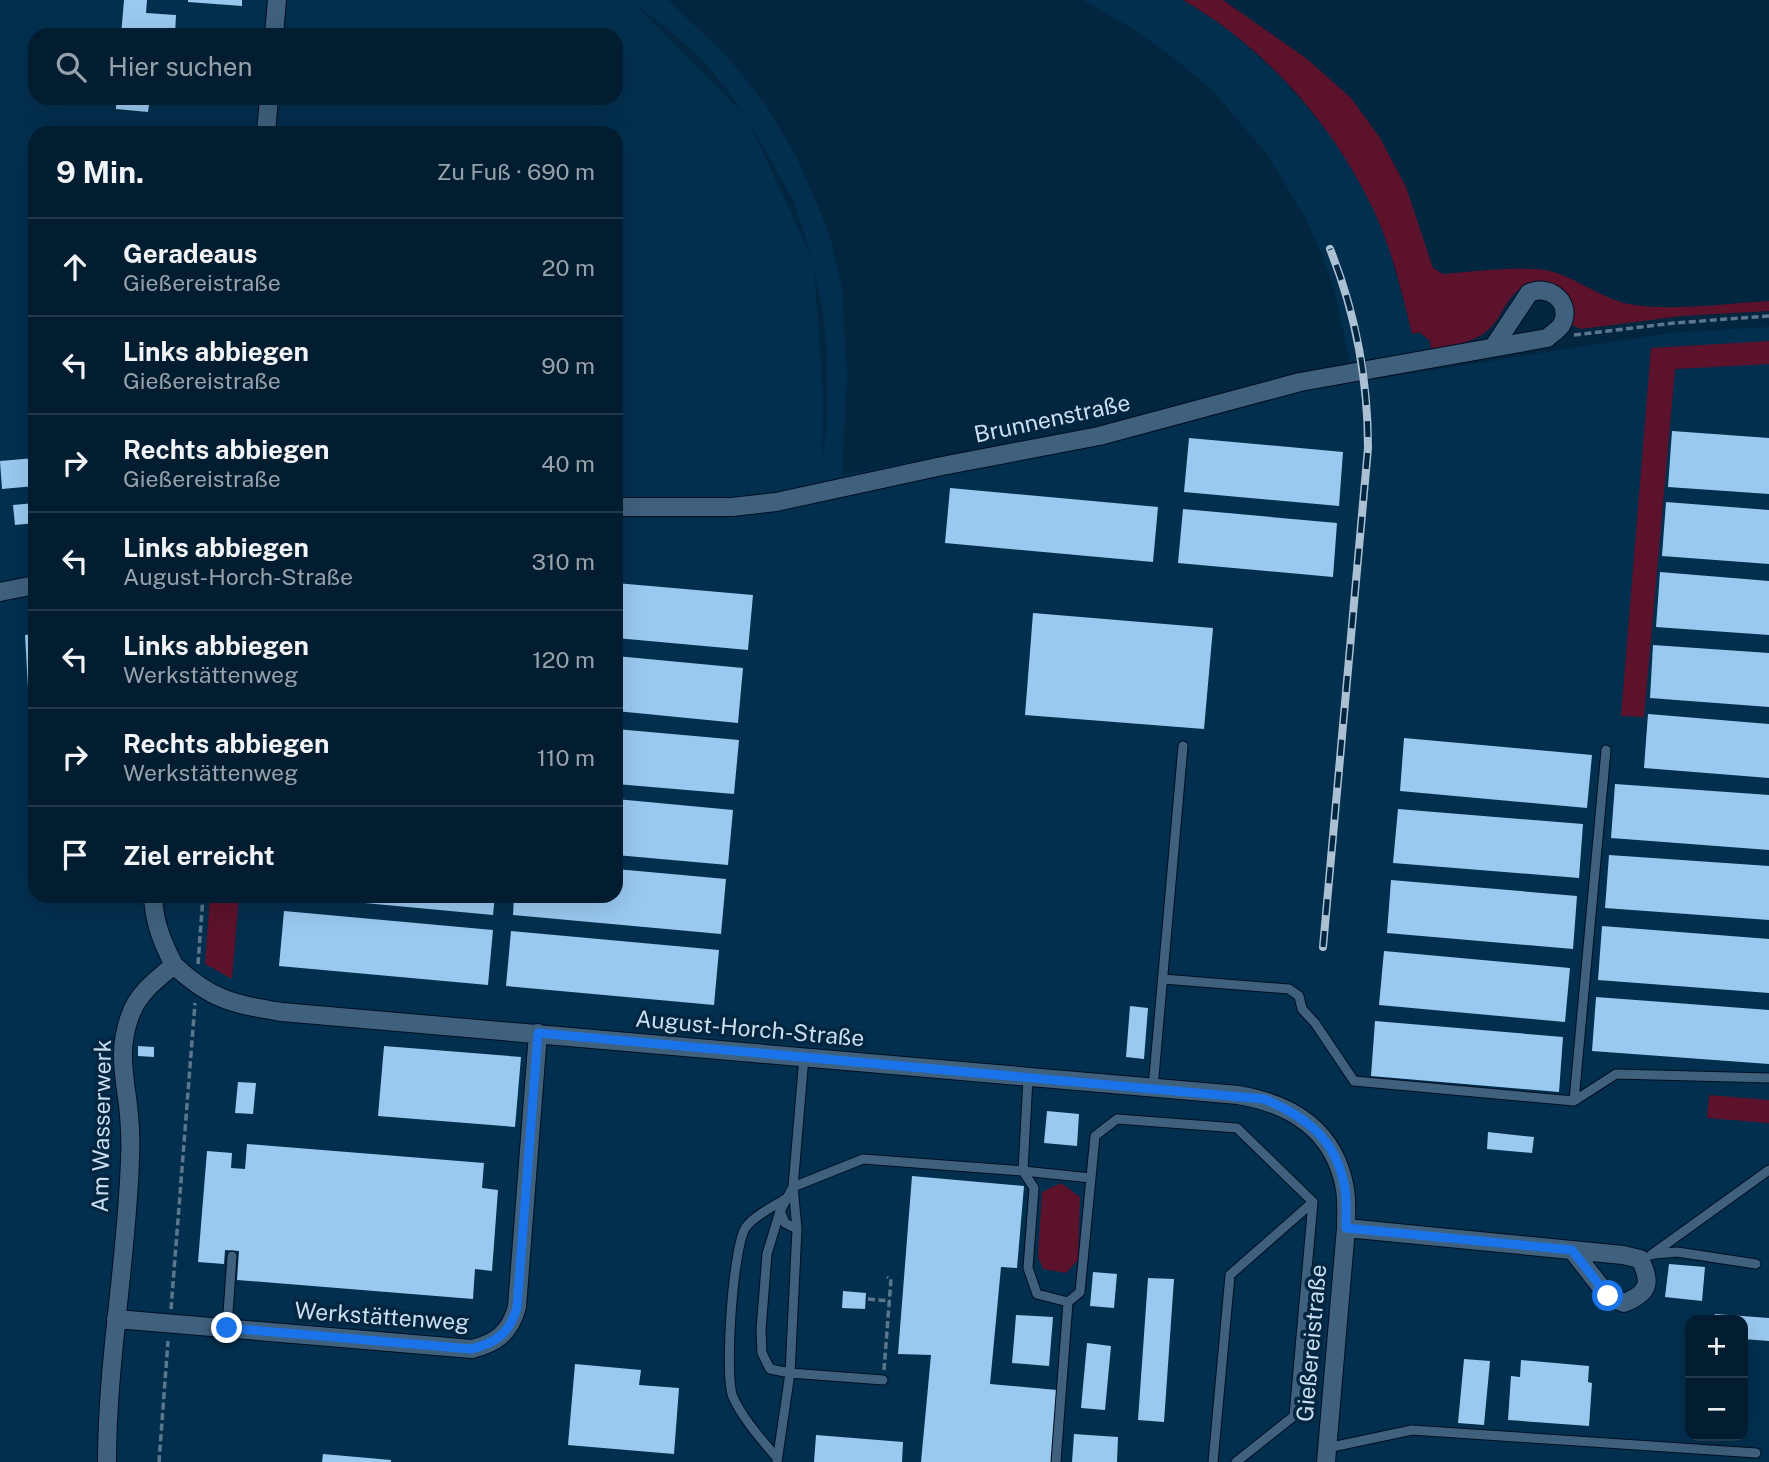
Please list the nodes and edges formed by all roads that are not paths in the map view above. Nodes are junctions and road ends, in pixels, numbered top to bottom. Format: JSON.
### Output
{"nodes":[{"id":1,"x":277,"y":0,"type":"edge"},
{"id":2,"x":275,"y":28,"type":"edge"},
{"id":3,"x":268,"y":105,"type":"edge"},
{"id":4,"x":267,"y":126,"type":"edge"},
{"id":5,"x":1494,"y":346,"type":"junction"},
{"id":6,"x":623,"y":507,"type":"edge"},
{"id":7,"x":28,"y":586,"type":"edge"},
{"id":8,"x":0,"y":592,"type":"edge"},
{"id":9,"x":1183,"y":746,"type":"dead end"},
{"id":10,"x":1606,"y":750,"type":"dead end"},
{"id":11,"x":154,"y":903,"type":"edge"},
{"id":12,"x":174,"y":965,"type":"junction"},
{"id":13,"x":1163,"y":979,"type":"junction"},
{"id":14,"x":538,"y":1033,"type":"junction"},
{"id":15,"x":804,"y":1057,"type":"junction"},
{"id":16,"x":1769,"y":1077,"type":"edge"},
{"id":17,"x":1028,"y":1078,"type":"junction"},
{"id":18,"x":1153,"y":1088,"type":"junction"},
{"id":19,"x":1574,"y":1101,"type":"junction"},
{"id":20,"x":1322,"y":1136,"type":"joint"},
{"id":21,"x":1769,"y":1170,"type":"edge"},
{"id":22,"x":1023,"y":1171,"type":"junction"},
{"id":23,"x":1091,"y":1178,"type":"junction"},
{"id":24,"x":793,"y":1187,"type":"junction"},
{"id":25,"x":787,"y":1198,"type":"junction"},
{"id":26,"x":1313,"y":1202,"type":"junction"},
{"id":27,"x":780,"y":1211,"type":"junction"},
{"id":28,"x":1346,"y":1228,"type":"junction"},
{"id":29,"x":797,"y":1229,"type":"junction"},
{"id":30,"x":1572,"y":1250,"type":"junction"},
{"id":31,"x":232,"y":1256,"type":"dead end"},
{"id":32,"x":1645,"y":1257,"type":"junction"},
{"id":33,"x":1756,"y":1264,"type":"dead end"},
{"id":34,"x":1068,"y":1302,"type":"junction"},
{"id":35,"x":116,"y":1319,"type":"junction"},
{"id":36,"x":227,"y":1328,"type":"junction"},
{"id":37,"x":790,"y":1373,"type":"junction"},
{"id":38,"x":883,"y":1380,"type":"road end"},
{"id":39,"x":1755,"y":1453,"type":"dead end"},
{"id":40,"x":1326,"y":1455,"type":"edge"},
{"id":41,"x":777,"y":1460,"type":"edge"},
{"id":42,"x":107,"y":1462,"type":"edge"},
{"id":43,"x":1056,"y":1462,"type":"edge"},
{"id":44,"x":1213,"y":1462,"type":"edge"},
{"id":45,"x":1236,"y":1462,"type":"edge"}],
"edges":[{"from":1,"to":2,"type":"street"},
{"from":3,"to":4,"type":"street"},
{"from":5,"to":5,"type":"street","name":"Brunnenstraße"},
{"from":5,"to":6,"type":"street","name":"Brunnenstraße"},
{"from":7,"to":8,"type":"street"},
{"from":9,"to":13,"type":"lane"},
{"from":10,"to":19,"type":"lane"},
{"from":11,"to":12,"type":"street"},
{"from":12,"to":14,"type":"street","name":"August-Horch-Straße"},
{"from":12,"to":35,"type":"street","name":"Am Wasserwerk"},
{"from":13,"to":18,"type":"lane"},
{"from":13,"to":19,"type":"lane"},
{"from":14,"to":15,"type":"street","name":"August-Horch-Straße"},
{"from":14,"to":36,"type":"street","name":"Werkstättenweg"},
{"from":15,"to":17,"type":"street","name":"August-Horch-Straße"},
{"from":15,"to":24,"type":"lane"},
{"from":16,"to":19,"type":"lane"},
{"from":17,"to":18,"type":"street","name":"August-Horch-Straße"},
{"from":17,"to":22,"type":"lane"},
{"from":18,"to":20,"type":"street","name":"August-Horch-Straße"},
{"from":20,"to":28,"type":"street","name":"Gießereistraße"},
{"from":21,"to":32,"type":"lane"},
{"from":22,"to":23,"type":"lane"},
{"from":22,"to":24,"type":"lane"},
{"from":22,"to":34,"type":"lane"},
{"from":23,"to":26,"type":"lane"},
{"from":23,"to":34,"type":"lane"},
{"from":24,"to":25,"type":"lane"},
{"from":24,"to":29,"type":"lane"},
{"from":25,"to":27,"type":"lane"},
{"from":25,"to":41,"type":"lane"},
{"from":26,"to":44,"type":"lane"},
{"from":26,"to":45,"type":"lane"},
{"from":27,"to":29,"type":"lane"},
{"from":27,"to":37,"type":"lane"},
{"from":28,"to":30,"type":"street"},
{"from":28,"to":40,"type":"street","name":"Gießereistraße"},
{"from":29,"to":37,"type":"lane"},
{"from":30,"to":32,"type":"street"},
{"from":30,"to":32,"type":"street"},
{"from":31,"to":36,"type":"lane"},
{"from":32,"to":33,"type":"lane"},
{"from":34,"to":43,"type":"lane"},
{"from":35,"to":36,"type":"street","name":"Werkstättenweg"},
{"from":35,"to":42,"type":"street","name":"Am Wasserwerk"},
{"from":37,"to":38,"type":"lane"},
{"from":37,"to":41,"type":"lane"},
{"from":39,"to":40,"type":"lane"}]}
